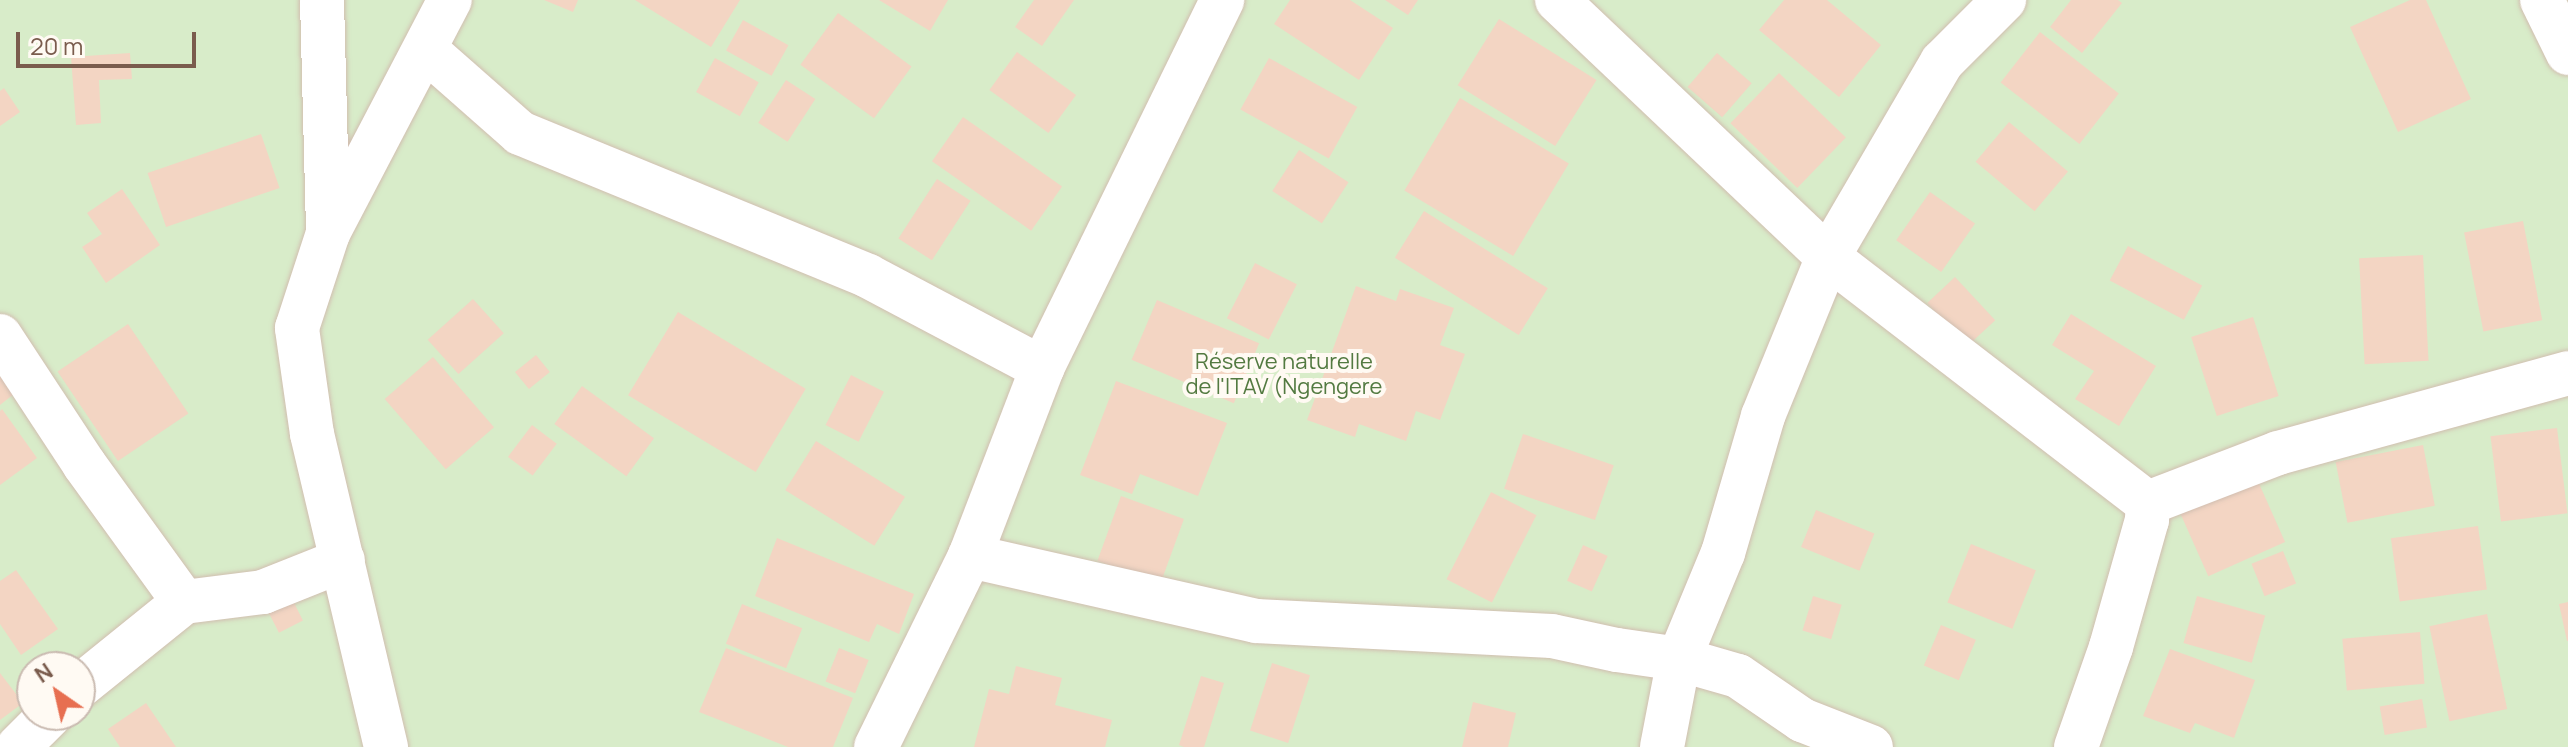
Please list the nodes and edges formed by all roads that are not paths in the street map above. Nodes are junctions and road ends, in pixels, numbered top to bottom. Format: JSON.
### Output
{"nodes":[{"id":1,"x":322,"y":0,"type":"edge"},
{"id":2,"x":450,"y":0,"type":"edge"},
{"id":3,"x":1222,"y":0,"type":"edge"},
{"id":4,"x":1557,"y":0,"type":"edge"},
{"id":5,"x":2004,"y":0,"type":"edge"},
{"id":6,"x":2542,"y":0,"type":"edge"},
{"id":7,"x":427,"y":51,"type":"junction"},
{"id":8,"x":2568,"y":53,"type":"edge"},
{"id":9,"x":328,"y":233,"type":"junction"},
{"id":10,"x":1828,"y":257,"type":"junction"},
{"id":11,"x":0,"y":336,"type":"edge"},
{"id":12,"x":1042,"y":368,"type":"junction"},
{"id":13,"x":2568,"y":373,"type":"edge"},
{"id":14,"x":2148,"y":503,"type":"junction"},
{"id":15,"x":970,"y":556,"type":"junction"},
{"id":16,"x":343,"y":560,"type":"junction"},
{"id":17,"x":184,"y":602,"type":"junction"},
{"id":18,"x":1679,"y":659,"type":"junction"},
{"id":19,"x":96,"y":673,"type":"edge"},
{"id":20,"x":34,"y":731,"type":"edge"},
{"id":21,"x":18,"y":747,"type":"edge"},
{"id":22,"x":386,"y":747,"type":"edge"},
{"id":23,"x":876,"y":747,"type":"edge"},
{"id":24,"x":1662,"y":747,"type":"edge"},
{"id":25,"x":1871,"y":747,"type":"edge"},
{"id":26,"x":2076,"y":747,"type":"edge"}],
"edges":[{"from":1,"to":9,"type":"street"},
{"from":2,"to":7,"type":"street"},
{"from":3,"to":12,"type":"street"},
{"from":4,"to":10,"type":"street"},
{"from":5,"to":10,"type":"street"},
{"from":6,"to":8,"type":"street"},
{"from":7,"to":9,"type":"street"},
{"from":7,"to":12,"type":"street"},
{"from":9,"to":16,"type":"street"},
{"from":10,"to":14,"type":"street"},
{"from":10,"to":18,"type":"street"},
{"from":11,"to":17,"type":"street"},
{"from":12,"to":15,"type":"street"},
{"from":13,"to":14,"type":"street"},
{"from":14,"to":26,"type":"street"},
{"from":15,"to":18,"type":"street"},
{"from":15,"to":23,"type":"street"},
{"from":16,"to":17,"type":"street"},
{"from":16,"to":22,"type":"street"},
{"from":17,"to":19,"type":"street"},
{"from":18,"to":24,"type":"street"},
{"from":18,"to":25,"type":"street"},
{"from":20,"to":21,"type":"street"}]}
